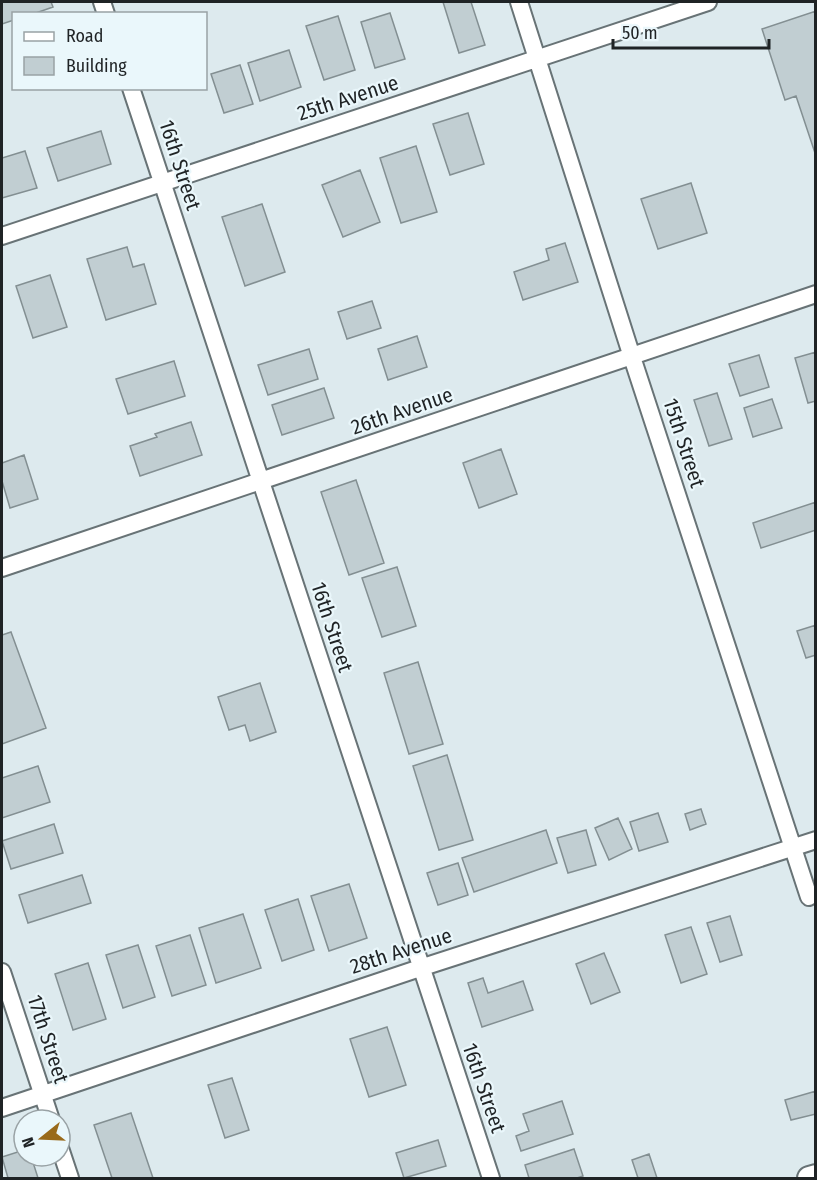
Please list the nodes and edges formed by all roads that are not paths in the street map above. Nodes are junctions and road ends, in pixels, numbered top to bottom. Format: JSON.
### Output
{"nodes":[{"id":1,"x":519,"y":2,"type":"edge"},
{"id":2,"x":708,"y":2,"type":"edge"},
{"id":3,"x":538,"y":59,"type":"junction"},
{"id":4,"x":132,"y":90,"type":"edge"},
{"id":5,"x":162,"y":182,"type":"junction"},
{"id":6,"x":2,"y":236,"type":"edge"},
{"id":7,"x":816,"y":294,"type":"edge"},
{"id":8,"x":632,"y":357,"type":"junction"},
{"id":9,"x":261,"y":482,"type":"junction"},
{"id":10,"x":2,"y":568,"type":"edge"},
{"id":11,"x":816,"y":840,"type":"edge"},
{"id":12,"x":793,"y":848,"type":"junction"},
{"id":13,"x":809,"y":897,"type":"dead end"},
{"id":14,"x":420,"y":968,"type":"junction"},
{"id":15,"x":2,"y":972,"type":"edge"},
{"id":16,"x":42,"y":1095,"type":"junction"},
{"id":17,"x":2,"y":1108,"type":"edge"},
{"id":18,"x":47,"y":1108,"type":"edge"},
{"id":19,"x":816,"y":1176,"type":"edge"},
{"id":20,"x":491,"y":1179,"type":"edge"},
{"id":21,"x":809,"y":1179,"type":"edge"}],
"edges":[{"from":1,"to":3,"type":"street","name":"15th Street"},
{"from":2,"to":3,"type":"street","name":"25th Avenue"},
{"from":3,"to":5,"type":"street","name":"25th Avenue"},
{"from":3,"to":8,"type":"street","name":"15th Street"},
{"from":4,"to":5,"type":"street","name":"16th Street"},
{"from":5,"to":6,"type":"street","name":"25th Avenue"},
{"from":5,"to":9,"type":"street","name":"16th Street"},
{"from":7,"to":8,"type":"street","name":"26th Avenue"},
{"from":8,"to":9,"type":"street","name":"26th Avenue"},
{"from":8,"to":12,"type":"street","name":"15th Street"},
{"from":9,"to":10,"type":"street","name":"26th Avenue"},
{"from":9,"to":14,"type":"street","name":"16th Street"},
{"from":11,"to":12,"type":"street","name":"28th Avenue"},
{"from":12,"to":13,"type":"street","name":"15th Street"},
{"from":12,"to":14,"type":"street","name":"28th Avenue"},
{"from":14,"to":16,"type":"street","name":"28th Avenue"},
{"from":14,"to":20,"type":"street","name":"16th Street"},
{"from":15,"to":16,"type":"street","name":"17th Street"},
{"from":16,"to":17,"type":"street","name":"28th Avenue"},
{"from":16,"to":18,"type":"street","name":"17th Street"},
{"from":19,"to":21,"type":"street"}]}
